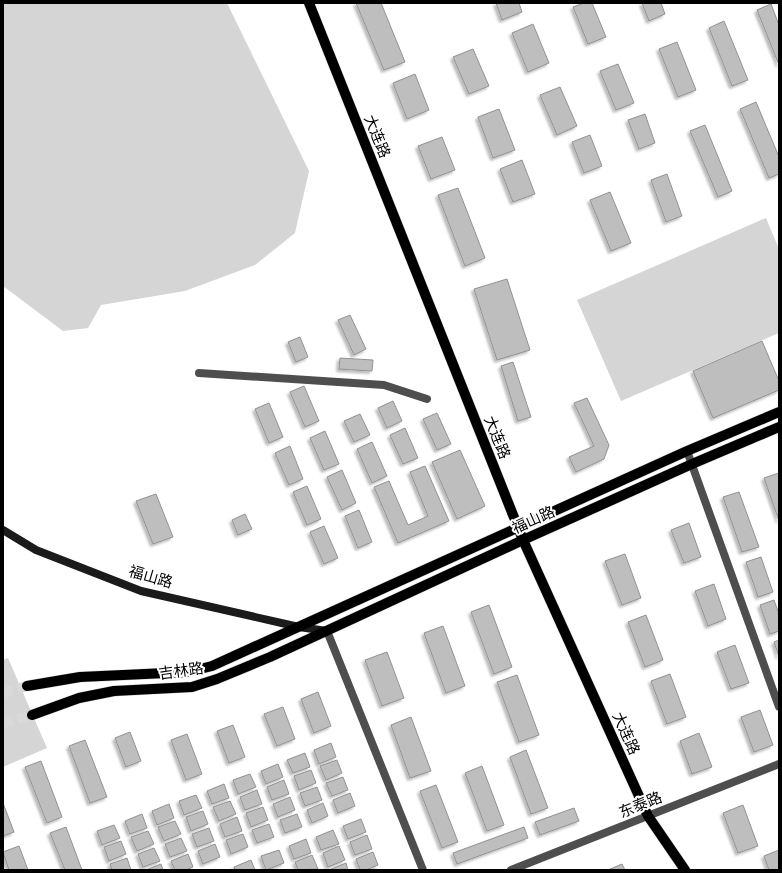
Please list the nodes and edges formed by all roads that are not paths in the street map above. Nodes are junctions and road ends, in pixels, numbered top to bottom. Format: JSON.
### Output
{"nodes":[{"id":1,"x":309,"y":3,"type":"edge"},
{"id":2,"x":200,"y":373,"type":"dead end"},
{"id":3,"x":427,"y":400,"type":"dead end"},
{"id":4,"x":779,"y":412,"type":"edge"},
{"id":5,"x":779,"y":427,"type":"edge"},
{"id":6,"x":687,"y":450,"type":"junction"},
{"id":7,"x":692,"y":464,"type":"junction"},
{"id":8,"x":518,"y":527,"type":"junction"},
{"id":9,"x":3,"y":530,"type":"edge"},
{"id":10,"x":523,"y":540,"type":"junction"},
{"id":11,"x":299,"y":627,"type":"junction"},
{"id":12,"x":327,"y":631,"type":"junction"},
{"id":13,"x":27,"y":686,"type":"tunnel mouth"},
{"id":14,"x":779,"y":707,"type":"edge"},
{"id":15,"x":32,"y":715,"type":"tunnel mouth"},
{"id":16,"x":779,"y":764,"type":"edge"},
{"id":17,"x":648,"y":816,"type":"junction"},
{"id":18,"x":423,"y":870,"type":"edge"},
{"id":19,"x":511,"y":870,"type":"edge"},
{"id":20,"x":684,"y":870,"type":"edge"}],
"edges":[{"from":1,"to":8,"type":"main road","name":"大连路"},
{"from":2,"to":3,"type":"street"},
{"from":4,"to":6,"type":"main road","name":"福山路"},
{"from":5,"to":7,"type":"main road","name":"福山路"},
{"from":6,"to":7,"type":"street"},
{"from":6,"to":8,"type":"main road","name":"福山路"},
{"from":7,"to":10,"type":"main road","name":"福山路"},
{"from":7,"to":14,"type":"street"},
{"from":8,"to":10,"type":"main road","name":"大连路"},
{"from":8,"to":11,"type":"main road","name":"福山路"},
{"from":9,"to":11,"type":"main road","name":"福山路"},
{"from":10,"to":12,"type":"main road","name":"福山路"},
{"from":10,"to":17,"type":"main road","name":"大连路"},
{"from":11,"to":12,"type":"main road","name":"福山路"},
{"from":11,"to":13,"type":"main road","name":"吉林路"},
{"from":12,"to":15,"type":"main road","name":"吉林路"},
{"from":12,"to":18,"type":"street"},
{"from":16,"to":17,"type":"street","name":"东泰路"},
{"from":17,"to":19,"type":"street","name":"东泰路"},
{"from":17,"to":20,"type":"main road","name":"大连路"}]}
